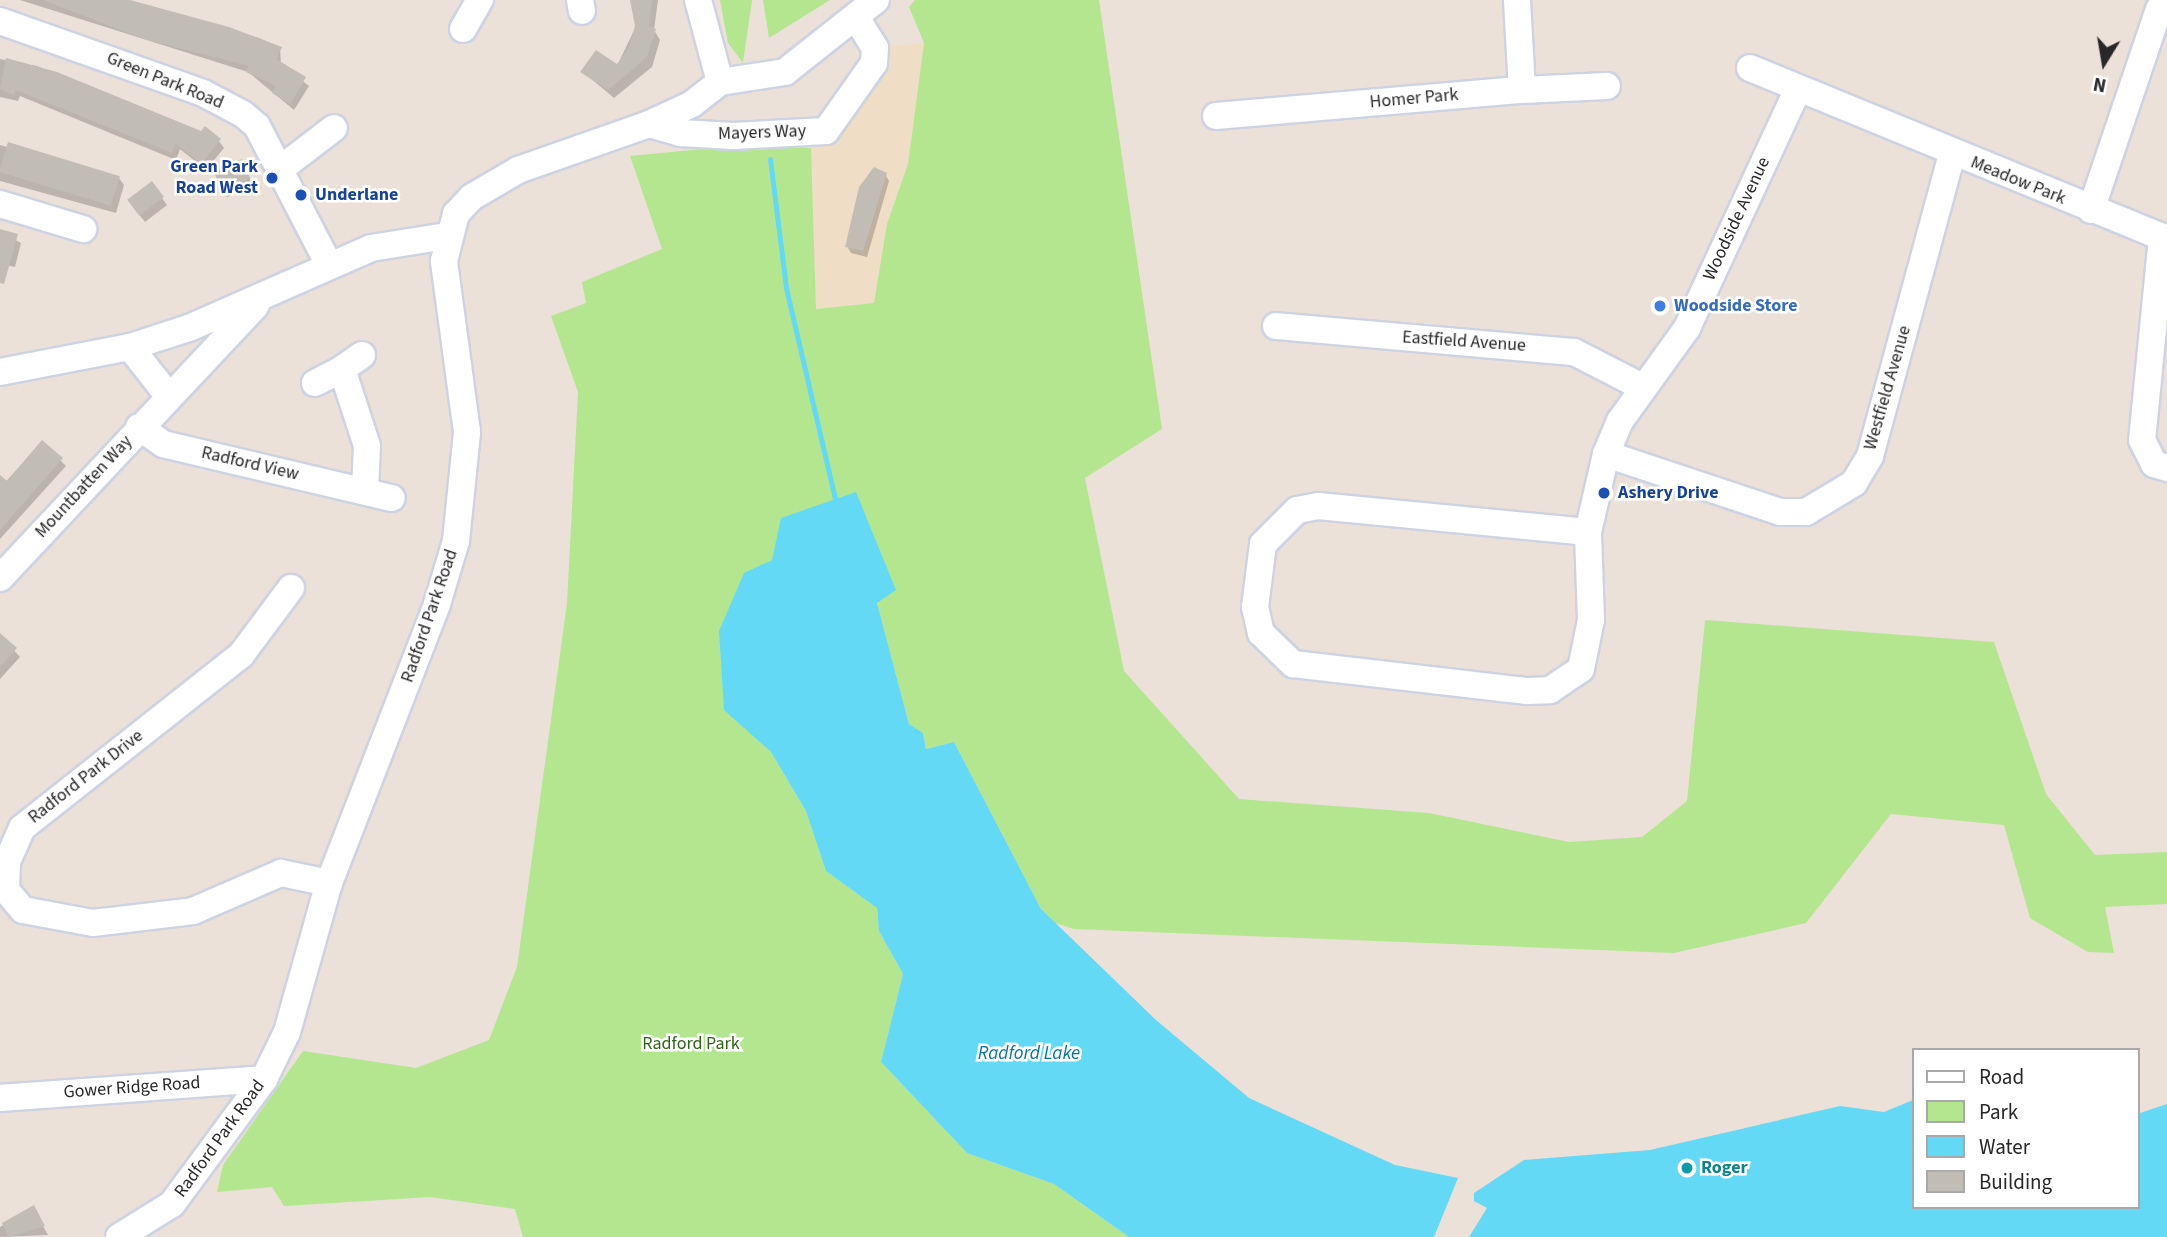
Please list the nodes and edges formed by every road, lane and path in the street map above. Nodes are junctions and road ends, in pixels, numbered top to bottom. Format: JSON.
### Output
{"nodes":[{"id":1,"x":480,"y":0,"type":"edge"},
{"id":2,"x":698,"y":0,"type":"edge"},
{"id":3,"x":876,"y":0,"type":"edge"},
{"id":4,"x":1517,"y":0,"type":"edge"},
{"id":5,"x":2157,"y":7,"type":"edge"},
{"id":6,"x":856,"y":18,"type":"junction"},
{"id":7,"x":0,"y":21,"type":"edge"},
{"id":8,"x":463,"y":29,"type":"dead end"},
{"id":9,"x":1750,"y":68,"type":"dead end"},
{"id":10,"x":720,"y":82,"type":"junction"},
{"id":11,"x":1607,"y":86,"type":"dead end"},
{"id":12,"x":1522,"y":90,"type":"junction"},
{"id":13,"x":1797,"y":91,"type":"junction"},
{"id":14,"x":1216,"y":116,"type":"dead end"},
{"id":15,"x":649,"y":124,"type":"junction"},
{"id":16,"x":334,"y":128,"type":"dead end"},
{"id":17,"x":1952,"y":155,"type":"junction"},
{"id":18,"x":279,"y":170,"type":"junction"},
{"id":19,"x":0,"y":204,"type":"edge"},
{"id":20,"x":2091,"y":210,"type":"junction"},
{"id":21,"x":83,"y":229,"type":"dead end"},
{"id":22,"x":446,"y":236,"type":"junction"},
{"id":23,"x":2164,"y":238,"type":"edge"},
{"id":24,"x":329,"y":265,"type":"junction"},
{"id":25,"x":259,"y":298,"type":"junction"},
{"id":26,"x":1276,"y":326,"type":"dead end"},
{"id":27,"x":130,"y":347,"type":"junction"},
{"id":28,"x":0,"y":372,"type":"edge"},
{"id":29,"x":316,"y":383,"type":"dead end"},
{"id":30,"x":1642,"y":387,"type":"junction"},
{"id":31,"x":167,"y":394,"type":"junction"},
{"id":32,"x":139,"y":428,"type":"junction"},
{"id":33,"x":1606,"y":454,"type":"junction"},
{"id":34,"x":2167,"y":468,"type":"edge"},
{"id":35,"x":365,"y":491,"type":"junction"},
{"id":36,"x":392,"y":498,"type":"dead end"},
{"id":37,"x":1588,"y":532,"type":"junction"},
{"id":38,"x":0,"y":578,"type":"edge"},
{"id":39,"x":291,"y":588,"type":"dead end"},
{"id":40,"x":330,"y":883,"type":"junction"},
{"id":41,"x":264,"y":1079,"type":"junction"},
{"id":42,"x":0,"y":1098,"type":"edge"},
{"id":43,"x":119,"y":1237,"type":"edge"}],
"edges":[{"from":1,"to":8,"type":"street"},
{"from":2,"to":10,"type":"street"},
{"from":3,"to":6,"type":"street"},
{"from":4,"to":12,"type":"street"},
{"from":5,"to":20,"type":"street"},
{"from":6,"to":10,"type":"street"},
{"from":6,"to":15,"type":"street","name":"Mayers Way"},
{"from":7,"to":18,"type":"street","name":"Green Park Road"},
{"from":9,"to":13,"type":"street","name":"Meadow Park"},
{"from":10,"to":15,"type":"street"},
{"from":11,"to":12,"type":"street","name":"Homer Park"},
{"from":12,"to":14,"type":"street","name":"Homer Park"},
{"from":13,"to":17,"type":"street","name":"Meadow Park"},
{"from":13,"to":30,"type":"street","name":"Woodside Avenue"},
{"from":15,"to":22,"type":"street"},
{"from":16,"to":18,"type":"street"},
{"from":17,"to":20,"type":"street","name":"Meadow Park"},
{"from":17,"to":33,"type":"street","name":"Westfield Avenue"},
{"from":18,"to":24,"type":"street","name":"Green Park Road"},
{"from":19,"to":21,"type":"street"},
{"from":20,"to":23,"type":"street","name":"Meadow Park"},
{"from":22,"to":24,"type":"street"},
{"from":22,"to":40,"type":"street","name":"Radford Park Road"},
{"from":23,"to":34,"type":"street"},
{"from":24,"to":25,"type":"street"},
{"from":25,"to":27,"type":"street"},
{"from":25,"to":31,"type":"street","name":"Mountbatten Way"},
{"from":26,"to":30,"type":"street","name":"Eastfield Avenue"},
{"from":27,"to":28,"type":"street"},
{"from":27,"to":31,"type":"street"},
{"from":29,"to":35,"type":"street"},
{"from":30,"to":33,"type":"street","name":"Woodside Avenue"},
{"from":31,"to":32,"type":"street","name":"Mountbatten Way"},
{"from":32,"to":35,"type":"street","name":"Radford View"},
{"from":32,"to":38,"type":"street","name":"Mountbatten Way"},
{"from":33,"to":37,"type":"street","name":"Woodside Avenue"},
{"from":35,"to":36,"type":"street","name":"Radford View"},
{"from":37,"to":37,"type":"street"},
{"from":39,"to":40,"type":"street","name":"Radford Park Drive"},
{"from":40,"to":41,"type":"street","name":"Radford Park Road"},
{"from":41,"to":42,"type":"street","name":"Gower Ridge Road"},
{"from":41,"to":43,"type":"street","name":"Radford Park Road"}]}
